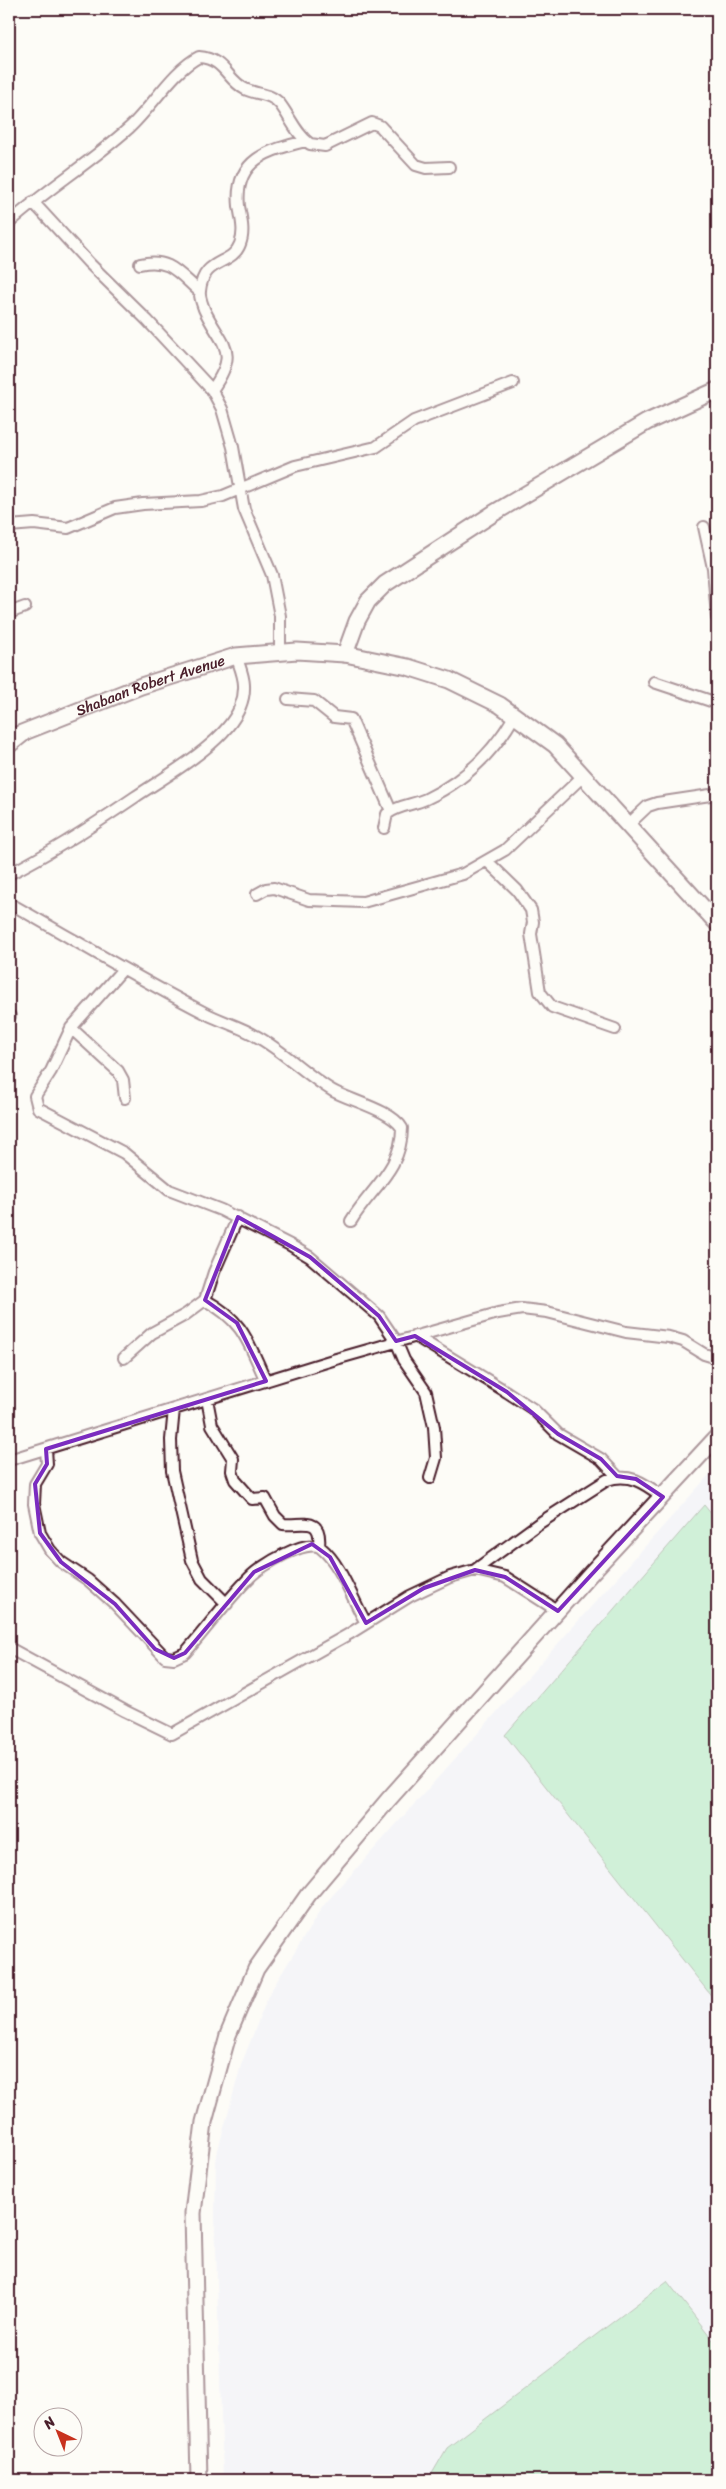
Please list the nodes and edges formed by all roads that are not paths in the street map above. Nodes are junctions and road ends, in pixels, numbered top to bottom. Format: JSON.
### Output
{"nodes":[{"id":1,"x":306,"y":141,"type":"junction"},
{"id":2,"x":449,"y":167,"type":"dead end"},
{"id":3,"x":33,"y":202,"type":"junction"},
{"id":4,"x":9,"y":223,"type":"edge"},
{"id":5,"x":140,"y":264,"type":"dead end"},
{"id":6,"x":200,"y":292,"type":"junction"},
{"id":7,"x":513,"y":383,"type":"dead end"},
{"id":8,"x":212,"y":390,"type":"junction"},
{"id":9,"x":717,"y":390,"type":"edge"},
{"id":10,"x":239,"y":489,"type":"junction"},
{"id":11,"x":9,"y":526,"type":"edge"},
{"id":12,"x":704,"y":526,"type":"dead end"},
{"id":13,"x":24,"y":607,"type":"dead end"},
{"id":14,"x":9,"y":613,"type":"edge"},
{"id":15,"x":717,"y":618,"type":"edge"},
{"id":16,"x":280,"y":651,"type":"junction"},
{"id":17,"x":345,"y":654,"type":"junction"},
{"id":18,"x":236,"y":656,"type":"junction"},
{"id":19,"x":654,"y":682,"type":"dead end"},
{"id":20,"x":288,"y":699,"type":"dead end"},
{"id":21,"x":717,"y":703,"type":"edge"},
{"id":22,"x":515,"y":715,"type":"junction"},
{"id":23,"x":33,"y":729,"type":"junction"},
{"id":24,"x":9,"y":738,"type":"edge"},
{"id":25,"x":9,"y":748,"type":"edge"},
{"id":26,"x":583,"y":776,"type":"junction"},
{"id":27,"x":717,"y":794,"type":"edge"},
{"id":28,"x":391,"y":811,"type":"junction"},
{"id":29,"x":629,"y":824,"type":"junction"},
{"id":30,"x":384,"y":828,"type":"dead end"},
{"id":31,"x":488,"y":862,"type":"junction"},
{"id":32,"x":9,"y":874,"type":"edge"},
{"id":33,"x":257,"y":894,"type":"dead end"},
{"id":34,"x":9,"y":903,"type":"edge"},
{"id":35,"x":717,"y":923,"type":"edge"},
{"id":36,"x":123,"y":969,"type":"junction"},
{"id":37,"x":71,"y":1028,"type":"junction"},
{"id":38,"x":615,"y":1029,"type":"dead end"},
{"id":39,"x":125,"y":1098,"type":"dead end"},
{"id":40,"x":238,"y":1217,"type":"junction"},
{"id":41,"x":351,"y":1220,"type":"dead end"},
{"id":42,"x":205,"y":1300,"type":"junction"},
{"id":43,"x":415,"y":1336,"type":"junction"},
{"id":44,"x":396,"y":1341,"type":"junction"},
{"id":45,"x":124,"y":1358,"type":"dead end"},
{"id":46,"x":717,"y":1358,"type":"edge"},
{"id":47,"x":266,"y":1381,"type":"junction"},
{"id":48,"x":207,"y":1398,"type":"junction"},
{"id":49,"x":174,"y":1410,"type":"junction"},
{"id":50,"x":717,"y":1437,"type":"edge"},
{"id":51,"x":46,"y":1448,"type":"junction"},
{"id":52,"x":9,"y":1460,"type":"edge"},
{"id":53,"x":617,"y":1476,"type":"junction"},
{"id":54,"x":430,"y":1478,"type":"dead end"},
{"id":55,"x":663,"y":1497,"type":"junction"},
{"id":56,"x":319,"y":1546,"type":"junction"},
{"id":57,"x":475,"y":1570,"type":"junction"},
{"id":58,"x":227,"y":1604,"type":"junction"},
{"id":59,"x":558,"y":1611,"type":"junction"},
{"id":60,"x":366,"y":1623,"type":"junction"},
{"id":61,"x":9,"y":1648,"type":"edge"},
{"id":62,"x":199,"y":2480,"type":"edge"}],
"edges":[{"from":1,"to":2,"type":"street"},
{"from":1,"to":3,"type":"street"},
{"from":1,"to":6,"type":"street"},
{"from":3,"to":4,"type":"street"},
{"from":3,"to":8,"type":"street"},
{"from":5,"to":6,"type":"street"},
{"from":6,"to":8,"type":"street"},
{"from":7,"to":10,"type":"street"},
{"from":8,"to":10,"type":"street"},
{"from":9,"to":17,"type":"main road"},
{"from":10,"to":11,"type":"street"},
{"from":10,"to":16,"type":"street"},
{"from":12,"to":15,"type":"street"},
{"from":13,"to":14,"type":"street"},
{"from":16,"to":17,"type":"main road","name":"Shabaan Robert Avenue"},
{"from":16,"to":18,"type":"main road","name":"Shabaan Robert Avenue"},
{"from":17,"to":22,"type":"main road","name":"Shabaan Robert Avenue"},
{"from":18,"to":23,"type":"main road","name":"Shabaan Robert Avenue"},
{"from":18,"to":32,"type":"street"},
{"from":19,"to":21,"type":"street"},
{"from":20,"to":28,"type":"street"},
{"from":22,"to":26,"type":"main road","name":"Shabaan Robert Avenue"},
{"from":22,"to":28,"type":"street"},
{"from":23,"to":24,"type":"main road","name":"Shabaan Robert Avenue"},
{"from":23,"to":25,"type":"street"},
{"from":26,"to":29,"type":"main road","name":"Shabaan Robert Avenue"},
{"from":26,"to":31,"type":"street"},
{"from":27,"to":29,"type":"street"},
{"from":28,"to":30,"type":"street"},
{"from":29,"to":35,"type":"main road","name":"Shabaan Robert Avenue"},
{"from":31,"to":33,"type":"street"},
{"from":31,"to":38,"type":"street"},
{"from":34,"to":36,"type":"street"},
{"from":36,"to":37,"type":"street"},
{"from":36,"to":41,"type":"street"},
{"from":37,"to":39,"type":"street"},
{"from":37,"to":40,"type":"street"},
{"from":40,"to":42,"type":"street"},
{"from":40,"to":44,"type":"street"},
{"from":42,"to":45,"type":"street"},
{"from":42,"to":47,"type":"street"},
{"from":43,"to":44,"type":"street"},
{"from":43,"to":46,"type":"street"},
{"from":43,"to":53,"type":"street"},
{"from":44,"to":47,"type":"street"},
{"from":44,"to":54,"type":"street"},
{"from":47,"to":48,"type":"street"},
{"from":48,"to":49,"type":"street"},
{"from":48,"to":56,"type":"street"},
{"from":49,"to":51,"type":"street"},
{"from":49,"to":58,"type":"street"},
{"from":50,"to":55,"type":"main road"},
{"from":51,"to":52,"type":"street"},
{"from":51,"to":58,"type":"street"},
{"from":53,"to":55,"type":"street"},
{"from":53,"to":57,"type":"street"},
{"from":55,"to":59,"type":"main road"},
{"from":56,"to":58,"type":"street"},
{"from":56,"to":60,"type":"street"},
{"from":57,"to":59,"type":"street"},
{"from":57,"to":60,"type":"street"},
{"from":59,"to":62,"type":"main road"},
{"from":60,"to":61,"type":"street"}]}
